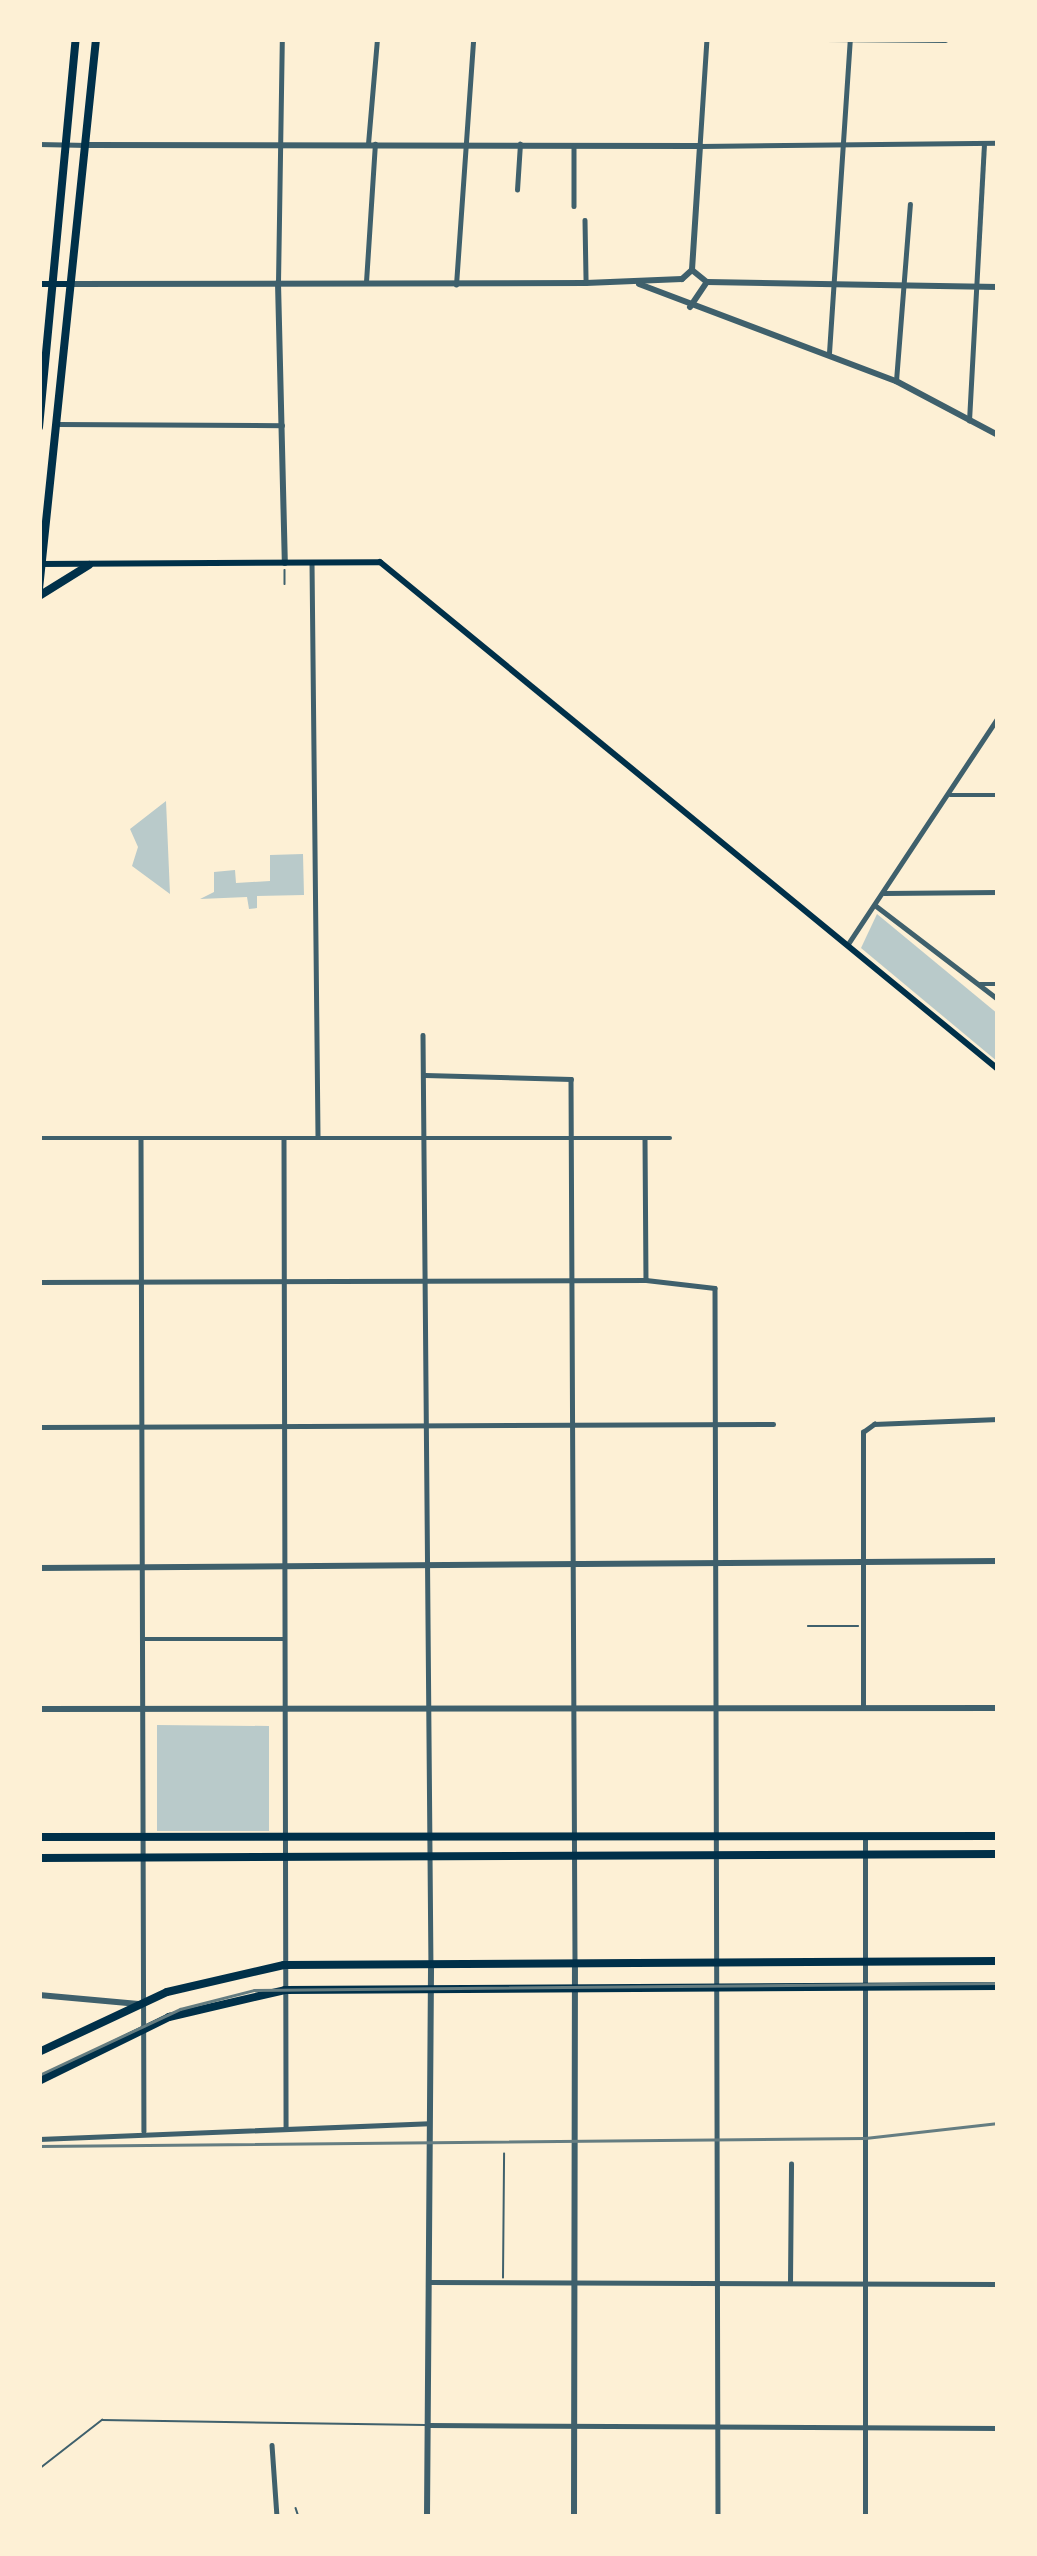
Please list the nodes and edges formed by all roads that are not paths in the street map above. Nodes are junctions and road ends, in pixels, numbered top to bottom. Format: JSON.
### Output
{"nodes":[{"id":1,"x":76,"y":39,"type":"edge"},
{"id":2,"x":96,"y":39,"type":"edge"},
{"id":3,"x":282,"y":39,"type":"edge"},
{"id":4,"x":377,"y":39,"type":"edge"},
{"id":5,"x":473,"y":39,"type":"edge"},
{"id":6,"x":707,"y":39,"type":"edge"},
{"id":7,"x":826,"y":39,"type":"edge"},
{"id":8,"x":850,"y":39,"type":"edge"},
{"id":9,"x":945,"y":40,"type":"edge"},
{"id":10,"x":371,"y":143,"type":"junction"},
{"id":11,"x":842,"y":143,"type":"junction"},
{"id":12,"x":984,"y":143,"type":"junction"},
{"id":13,"x":998,"y":143,"type":"edge"},
{"id":14,"x":39,"y":144,"type":"edge"},
{"id":15,"x":467,"y":144,"type":"junction"},
{"id":16,"x":520,"y":144,"type":"junction"},
{"id":17,"x":67,"y":145,"type":"junction"},
{"id":18,"x":87,"y":145,"type":"junction"},
{"id":19,"x":277,"y":145,"type":"junction"},
{"id":20,"x":574,"y":145,"type":"junction"},
{"id":21,"x":700,"y":146,"type":"junction"},
{"id":22,"x":518,"y":190,"type":"dead end"},
{"id":23,"x":910,"y":205,"type":"dead end"},
{"id":24,"x":574,"y":206,"type":"dead end"},
{"id":25,"x":585,"y":220,"type":"dead end"},
{"id":26,"x":692,"y":270,"type":"junction"},
{"id":27,"x":630,"y":281,"type":"junction"},
{"id":28,"x":366,"y":282,"type":"junction"},
{"id":29,"x":707,"y":282,"type":"junction"},
{"id":30,"x":278,"y":283,"type":"junction"},
{"id":31,"x":586,"y":283,"type":"junction"},
{"id":32,"x":835,"y":283,"type":"junction"},
{"id":33,"x":39,"y":284,"type":"edge"},
{"id":34,"x":53,"y":284,"type":"junction"},
{"id":35,"x":72,"y":284,"type":"junction"},
{"id":36,"x":456,"y":285,"type":"junction"},
{"id":37,"x":906,"y":285,"type":"junction"},
{"id":38,"x":998,"y":287,"type":"edge"},
{"id":39,"x":978,"y":288,"type":"junction"},
{"id":40,"x":690,"y":307,"type":"junction"},
{"id":41,"x":829,"y":353,"type":"junction"},
{"id":42,"x":896,"y":381,"type":"junction"},
{"id":43,"x":969,"y":421,"type":"junction"},
{"id":44,"x":58,"y":424,"type":"junction"},
{"id":45,"x":282,"y":425,"type":"junction"},
{"id":46,"x":39,"y":427,"type":"edge"},
{"id":47,"x":998,"y":432,"type":"edge"},
{"id":48,"x":285,"y":562,"type":"junction"},
{"id":49,"x":311,"y":562,"type":"junction"},
{"id":50,"x":41,"y":564,"type":"edge"},
{"id":51,"x":89,"y":565,"type":"junction"},
{"id":52,"x":285,"y":584,"type":"dead end"},
{"id":53,"x":39,"y":592,"type":"edge"},
{"id":54,"x":998,"y":717,"type":"edge"},
{"id":55,"x":949,"y":794,"type":"junction"},
{"id":56,"x":998,"y":795,"type":"edge"},
{"id":57,"x":998,"y":892,"type":"edge"},
{"id":58,"x":884,"y":893,"type":"junction"},
{"id":59,"x":875,"y":905,"type":"junction"},
{"id":60,"x":848,"y":944,"type":"junction"},
{"id":61,"x":980,"y":984,"type":"junction"},
{"id":62,"x":998,"y":984,"type":"edge"},
{"id":63,"x":998,"y":999,"type":"edge"},
{"id":64,"x":423,"y":1035,"type":"dead end"},
{"id":65,"x":998,"y":1069,"type":"edge"},
{"id":66,"x":425,"y":1075,"type":"junction"},
{"id":67,"x":318,"y":1137,"type":"junction"},
{"id":68,"x":427,"y":1137,"type":"junction"},
{"id":69,"x":572,"y":1137,"type":"junction"},
{"id":70,"x":39,"y":1138,"type":"edge"},
{"id":71,"x":284,"y":1138,"type":"junction"},
{"id":72,"x":645,"y":1138,"type":"junction"},
{"id":73,"x":670,"y":1138,"type":"dead end"},
{"id":74,"x":141,"y":1139,"type":"junction"},
{"id":75,"x":646,"y":1280,"type":"junction"},
{"id":76,"x":142,"y":1281,"type":"junction"},
{"id":77,"x":285,"y":1281,"type":"junction"},
{"id":78,"x":572,"y":1281,"type":"junction"},
{"id":79,"x":39,"y":1282,"type":"edge"},
{"id":80,"x":428,"y":1282,"type":"junction"},
{"id":81,"x":998,"y":1297,"type":"edge"},
{"id":82,"x":998,"y":1311,"type":"edge"},
{"id":83,"x":998,"y":1419,"type":"edge"},
{"id":84,"x":773,"y":1424,"type":"dead end"},
{"id":85,"x":573,"y":1425,"type":"junction"},
{"id":86,"x":141,"y":1426,"type":"junction"},
{"id":87,"x":284,"y":1426,"type":"junction"},
{"id":88,"x":428,"y":1426,"type":"junction"},
{"id":89,"x":718,"y":1426,"type":"junction"},
{"id":90,"x":39,"y":1427,"type":"edge"},
{"id":91,"x":998,"y":1561,"type":"edge"},
{"id":92,"x":862,"y":1564,"type":"junction"},
{"id":93,"x":429,"y":1565,"type":"junction"},
{"id":94,"x":718,"y":1565,"type":"junction"},
{"id":95,"x":142,"y":1566,"type":"junction"},
{"id":96,"x":284,"y":1566,"type":"junction"},
{"id":97,"x":573,"y":1566,"type":"junction"},
{"id":98,"x":39,"y":1568,"type":"edge"},
{"id":99,"x":808,"y":1626,"type":"dead end"},
{"id":100,"x":862,"y":1626,"type":"junction"},
{"id":101,"x":142,"y":1639,"type":"junction"},
{"id":102,"x":283,"y":1639,"type":"junction"},
{"id":103,"x":143,"y":1708,"type":"junction"},
{"id":104,"x":283,"y":1708,"type":"junction"},
{"id":105,"x":717,"y":1708,"type":"junction"},
{"id":106,"x":863,"y":1708,"type":"junction"},
{"id":107,"x":998,"y":1708,"type":"edge"},
{"id":108,"x":39,"y":1709,"type":"edge"},
{"id":109,"x":430,"y":1709,"type":"junction"},
{"id":110,"x":574,"y":1709,"type":"junction"},
{"id":111,"x":575,"y":1835,"type":"junction"},
{"id":112,"x":717,"y":1835,"type":"junction"},
{"id":113,"x":284,"y":1836,"type":"junction"},
{"id":114,"x":430,"y":1836,"type":"junction"},
{"id":115,"x":865,"y":1836,"type":"junction"},
{"id":116,"x":998,"y":1836,"type":"edge"},
{"id":117,"x":39,"y":1837,"type":"edge"},
{"id":118,"x":141,"y":1837,"type":"junction"},
{"id":119,"x":717,"y":1854,"type":"junction"},
{"id":120,"x":998,"y":1854,"type":"edge"},
{"id":121,"x":575,"y":1855,"type":"junction"},
{"id":122,"x":865,"y":1855,"type":"junction"},
{"id":123,"x":284,"y":1856,"type":"junction"},
{"id":124,"x":430,"y":1856,"type":"junction"},
{"id":125,"x":141,"y":1857,"type":"junction"},
{"id":126,"x":39,"y":1858,"type":"edge"},
{"id":127,"x":575,"y":1960,"type":"junction"},
{"id":128,"x":718,"y":1960,"type":"junction"},
{"id":129,"x":431,"y":1961,"type":"junction"},
{"id":130,"x":865,"y":1961,"type":"junction"},
{"id":131,"x":998,"y":1961,"type":"edge"},
{"id":132,"x":284,"y":1965,"type":"junction"},
{"id":133,"x":576,"y":1986,"type":"junction"},
{"id":134,"x":718,"y":1986,"type":"junction"},
{"id":135,"x":865,"y":1986,"type":"junction"},
{"id":136,"x":998,"y":1986,"type":"edge"},
{"id":137,"x":430,"y":1988,"type":"junction"},
{"id":138,"x":285,"y":1990,"type":"junction"},
{"id":139,"x":39,"y":1995,"type":"edge"},
{"id":140,"x":139,"y":2004,"type":"junction"},
{"id":141,"x":140,"y":2030,"type":"junction"},
{"id":142,"x":39,"y":2052,"type":"edge"},
{"id":143,"x":39,"y":2081,"type":"edge"},
{"id":144,"x":430,"y":2123,"type":"junction"},
{"id":145,"x":286,"y":2127,"type":"junction"},
{"id":146,"x":144,"y":2131,"type":"junction"},
{"id":147,"x":39,"y":2139,"type":"edge"},
{"id":148,"x":504,"y":2154,"type":"dead end"},
{"id":149,"x":791,"y":2164,"type":"dead end"},
{"id":150,"x":428,"y":2282,"type":"junction"},
{"id":151,"x":503,"y":2282,"type":"junction"},
{"id":152,"x":574,"y":2282,"type":"junction"},
{"id":153,"x":717,"y":2282,"type":"junction"},
{"id":154,"x":790,"y":2283,"type":"junction"},
{"id":155,"x":998,"y":2284,"type":"edge"},
{"id":156,"x":865,"y":2285,"type":"junction"},
{"id":157,"x":428,"y":2425,"type":"junction"},
{"id":158,"x":573,"y":2428,"type":"junction"},
{"id":159,"x":717,"y":2428,"type":"junction"},
{"id":160,"x":998,"y":2428,"type":"edge"},
{"id":161,"x":865,"y":2429,"type":"junction"},
{"id":162,"x":272,"y":2445,"type":"dead end"},
{"id":163,"x":39,"y":2469,"type":"edge"},
{"id":164,"x":296,"y":2508,"type":"dead end"},
{"id":165,"x":277,"y":2517,"type":"edge"},
{"id":166,"x":299,"y":2517,"type":"edge"},
{"id":167,"x":427,"y":2517,"type":"edge"},
{"id":168,"x":574,"y":2517,"type":"edge"},
{"id":169,"x":718,"y":2517,"type":"edge"},
{"id":170,"x":865,"y":2517,"type":"edge"}],
"edges":[{"from":1,"to":17,"type":"main road"},
{"from":2,"to":18,"type":"main road"},
{"from":3,"to":19,"type":"street"},
{"from":4,"to":10,"type":"street"},
{"from":5,"to":15,"type":"street"},
{"from":6,"to":21,"type":"street"},
{"from":7,"to":8,"type":"street"},
{"from":8,"to":9,"type":"street"},
{"from":8,"to":11,"type":"street"},
{"from":10,"to":15,"type":"street"},
{"from":10,"to":19,"type":"street"},
{"from":10,"to":28,"type":"street"},
{"from":11,"to":12,"type":"street"},
{"from":11,"to":21,"type":"street"},
{"from":11,"to":32,"type":"street"},
{"from":12,"to":13,"type":"street"},
{"from":12,"to":39,"type":"street"},
{"from":14,"to":17,"type":"street"},
{"from":15,"to":16,"type":"street"},
{"from":15,"to":36,"type":"street"},
{"from":16,"to":20,"type":"street"},
{"from":16,"to":22,"type":"street"},
{"from":17,"to":18,"type":"street"},
{"from":17,"to":34,"type":"main road"},
{"from":18,"to":19,"type":"street"},
{"from":18,"to":35,"type":"main road"},
{"from":19,"to":30,"type":"street"},
{"from":20,"to":21,"type":"street"},
{"from":20,"to":24,"type":"street"},
{"from":21,"to":26,"type":"street"},
{"from":23,"to":37,"type":"street"},
{"from":25,"to":31,"type":"street"},
{"from":26,"to":27,"type":"street"},
{"from":26,"to":29,"type":"street"},
{"from":27,"to":31,"type":"street"},
{"from":27,"to":40,"type":"street"},
{"from":28,"to":30,"type":"street"},
{"from":28,"to":36,"type":"street"},
{"from":29,"to":32,"type":"street"},
{"from":29,"to":40,"type":"street"},
{"from":30,"to":35,"type":"street"},
{"from":30,"to":45,"type":"street"},
{"from":31,"to":36,"type":"street"},
{"from":32,"to":37,"type":"street"},
{"from":32,"to":41,"type":"street"},
{"from":33,"to":34,"type":"main road"},
{"from":34,"to":35,"type":"main road"},
{"from":34,"to":46,"type":"main road"},
{"from":35,"to":44,"type":"main road"},
{"from":37,"to":39,"type":"street"},
{"from":37,"to":42,"type":"street"},
{"from":38,"to":39,"type":"street"},
{"from":39,"to":43,"type":"street"},
{"from":40,"to":41,"type":"street"},
{"from":41,"to":42,"type":"street"},
{"from":42,"to":43,"type":"street"},
{"from":43,"to":47,"type":"street"},
{"from":44,"to":45,"type":"street"},
{"from":44,"to":50,"type":"main road"},
{"from":45,"to":48,"type":"street"},
{"from":48,"to":49,"type":"main road"},
{"from":48,"to":51,"type":"main road"},
{"from":48,"to":52,"type":"lane"},
{"from":49,"to":60,"type":"main road"},
{"from":49,"to":67,"type":"street"},
{"from":50,"to":51,"type":"main road"},
{"from":50,"to":53,"type":"main road"},
{"from":51,"to":53,"type":"main road"},
{"from":54,"to":55,"type":"street"},
{"from":55,"to":56,"type":"street"},
{"from":55,"to":58,"type":"street"},
{"from":57,"to":58,"type":"street"},
{"from":58,"to":59,"type":"street"},
{"from":59,"to":60,"type":"street"},
{"from":59,"to":61,"type":"street"},
{"from":60,"to":65,"type":"main road"},
{"from":61,"to":62,"type":"street"},
{"from":61,"to":63,"type":"street"},
{"from":64,"to":66,"type":"street"},
{"from":66,"to":68,"type":"street"},
{"from":66,"to":69,"type":"street"},
{"from":67,"to":68,"type":"street"},
{"from":67,"to":71,"type":"street"},
{"from":68,"to":69,"type":"street"},
{"from":68,"to":80,"type":"street"},
{"from":69,"to":72,"type":"street"},
{"from":69,"to":78,"type":"street"},
{"from":70,"to":74,"type":"street"},
{"from":71,"to":74,"type":"street"},
{"from":71,"to":77,"type":"street"},
{"from":72,"to":73,"type":"street"},
{"from":72,"to":75,"type":"street"},
{"from":74,"to":76,"type":"street"},
{"from":75,"to":78,"type":"street"},
{"from":75,"to":89,"type":"street"},
{"from":76,"to":77,"type":"street"},
{"from":76,"to":79,"type":"street"},
{"from":76,"to":86,"type":"street"},
{"from":77,"to":80,"type":"street"},
{"from":77,"to":87,"type":"street"},
{"from":78,"to":80,"type":"street"},
{"from":78,"to":85,"type":"street"},
{"from":80,"to":88,"type":"street"},
{"from":81,"to":82,"type":"street"},
{"from":83,"to":92,"type":"street"},
{"from":84,"to":89,"type":"street"},
{"from":85,"to":88,"type":"street"},
{"from":85,"to":89,"type":"street"},
{"from":85,"to":97,"type":"street"},
{"from":86,"to":87,"type":"street"},
{"from":86,"to":90,"type":"street"},
{"from":86,"to":95,"type":"street"},
{"from":87,"to":88,"type":"street"},
{"from":87,"to":96,"type":"street"},
{"from":88,"to":93,"type":"street"},
{"from":89,"to":94,"type":"street"},
{"from":91,"to":92,"type":"street"},
{"from":92,"to":94,"type":"street"},
{"from":92,"to":100,"type":"street"},
{"from":93,"to":96,"type":"street"},
{"from":93,"to":97,"type":"street"},
{"from":93,"to":109,"type":"street"},
{"from":94,"to":97,"type":"street"},
{"from":94,"to":105,"type":"street"},
{"from":95,"to":96,"type":"street"},
{"from":95,"to":98,"type":"street"},
{"from":95,"to":101,"type":"street"},
{"from":96,"to":102,"type":"street"},
{"from":97,"to":110,"type":"street"},
{"from":99,"to":100,"type":"lane"},
{"from":100,"to":106,"type":"street"},
{"from":101,"to":102,"type":"street"},
{"from":101,"to":103,"type":"street"},
{"from":102,"to":104,"type":"street"},
{"from":103,"to":104,"type":"street"},
{"from":103,"to":108,"type":"street"},
{"from":103,"to":118,"type":"street"},
{"from":104,"to":109,"type":"street"},
{"from":104,"to":113,"type":"street"},
{"from":105,"to":106,"type":"street"},
{"from":105,"to":110,"type":"street"},
{"from":105,"to":112,"type":"street"},
{"from":106,"to":107,"type":"street"},
{"from":109,"to":110,"type":"street"},
{"from":109,"to":114,"type":"street"},
{"from":110,"to":111,"type":"street"},
{"from":111,"to":112,"type":"main road"},
{"from":111,"to":114,"type":"main road"},
{"from":111,"to":121,"type":"street"},
{"from":112,"to":115,"type":"main road"},
{"from":112,"to":119,"type":"street"},
{"from":113,"to":114,"type":"main road"},
{"from":113,"to":118,"type":"main road"},
{"from":113,"to":123,"type":"street"},
{"from":114,"to":124,"type":"street"},
{"from":115,"to":116,"type":"main road"},
{"from":115,"to":122,"type":"street"},
{"from":117,"to":118,"type":"main road"},
{"from":118,"to":125,"type":"street"},
{"from":119,"to":121,"type":"main road"},
{"from":119,"to":122,"type":"main road"},
{"from":119,"to":128,"type":"street"},
{"from":120,"to":122,"type":"main road"},
{"from":121,"to":124,"type":"main road"},
{"from":121,"to":127,"type":"street"},
{"from":122,"to":130,"type":"street"},
{"from":123,"to":124,"type":"main road"},
{"from":123,"to":125,"type":"main road"},
{"from":123,"to":132,"type":"street"},
{"from":124,"to":129,"type":"street"},
{"from":125,"to":126,"type":"main road"},
{"from":125,"to":140,"type":"street"},
{"from":127,"to":128,"type":"main road"},
{"from":127,"to":129,"type":"main road"},
{"from":127,"to":133,"type":"street"},
{"from":128,"to":130,"type":"main road"},
{"from":128,"to":134,"type":"street"},
{"from":129,"to":132,"type":"main road"},
{"from":129,"to":137,"type":"street"},
{"from":130,"to":131,"type":"main road"},
{"from":130,"to":135,"type":"street"},
{"from":132,"to":138,"type":"street"},
{"from":132,"to":140,"type":"main road"},
{"from":133,"to":134,"type":"main road"},
{"from":133,"to":137,"type":"main road"},
{"from":133,"to":152,"type":"street"},
{"from":134,"to":135,"type":"main road"},
{"from":134,"to":153,"type":"street"},
{"from":135,"to":136,"type":"main road"},
{"from":135,"to":156,"type":"street"},
{"from":137,"to":138,"type":"main road"},
{"from":137,"to":144,"type":"street"},
{"from":138,"to":141,"type":"main road"},
{"from":138,"to":145,"type":"street"},
{"from":139,"to":140,"type":"street"},
{"from":140,"to":141,"type":"street"},
{"from":140,"to":142,"type":"main road"},
{"from":141,"to":143,"type":"main road"},
{"from":141,"to":146,"type":"street"},
{"from":144,"to":145,"type":"street"},
{"from":144,"to":150,"type":"street"},
{"from":145,"to":146,"type":"street"},
{"from":146,"to":147,"type":"street"},
{"from":148,"to":151,"type":"lane"},
{"from":149,"to":154,"type":"street"},
{"from":150,"to":151,"type":"street"},
{"from":150,"to":157,"type":"street"},
{"from":151,"to":152,"type":"street"},
{"from":152,"to":153,"type":"street"},
{"from":152,"to":158,"type":"street"},
{"from":153,"to":154,"type":"street"},
{"from":153,"to":159,"type":"street"},
{"from":154,"to":156,"type":"street"},
{"from":155,"to":156,"type":"street"},
{"from":156,"to":161,"type":"street"},
{"from":157,"to":158,"type":"street"},
{"from":157,"to":163,"type":"lane"},
{"from":157,"to":167,"type":"street"},
{"from":158,"to":159,"type":"street"},
{"from":158,"to":168,"type":"street"},
{"from":159,"to":161,"type":"street"},
{"from":159,"to":169,"type":"street"},
{"from":160,"to":161,"type":"street"},
{"from":161,"to":170,"type":"street"},
{"from":162,"to":165,"type":"street"},
{"from":164,"to":166,"type":"lane"}]}
